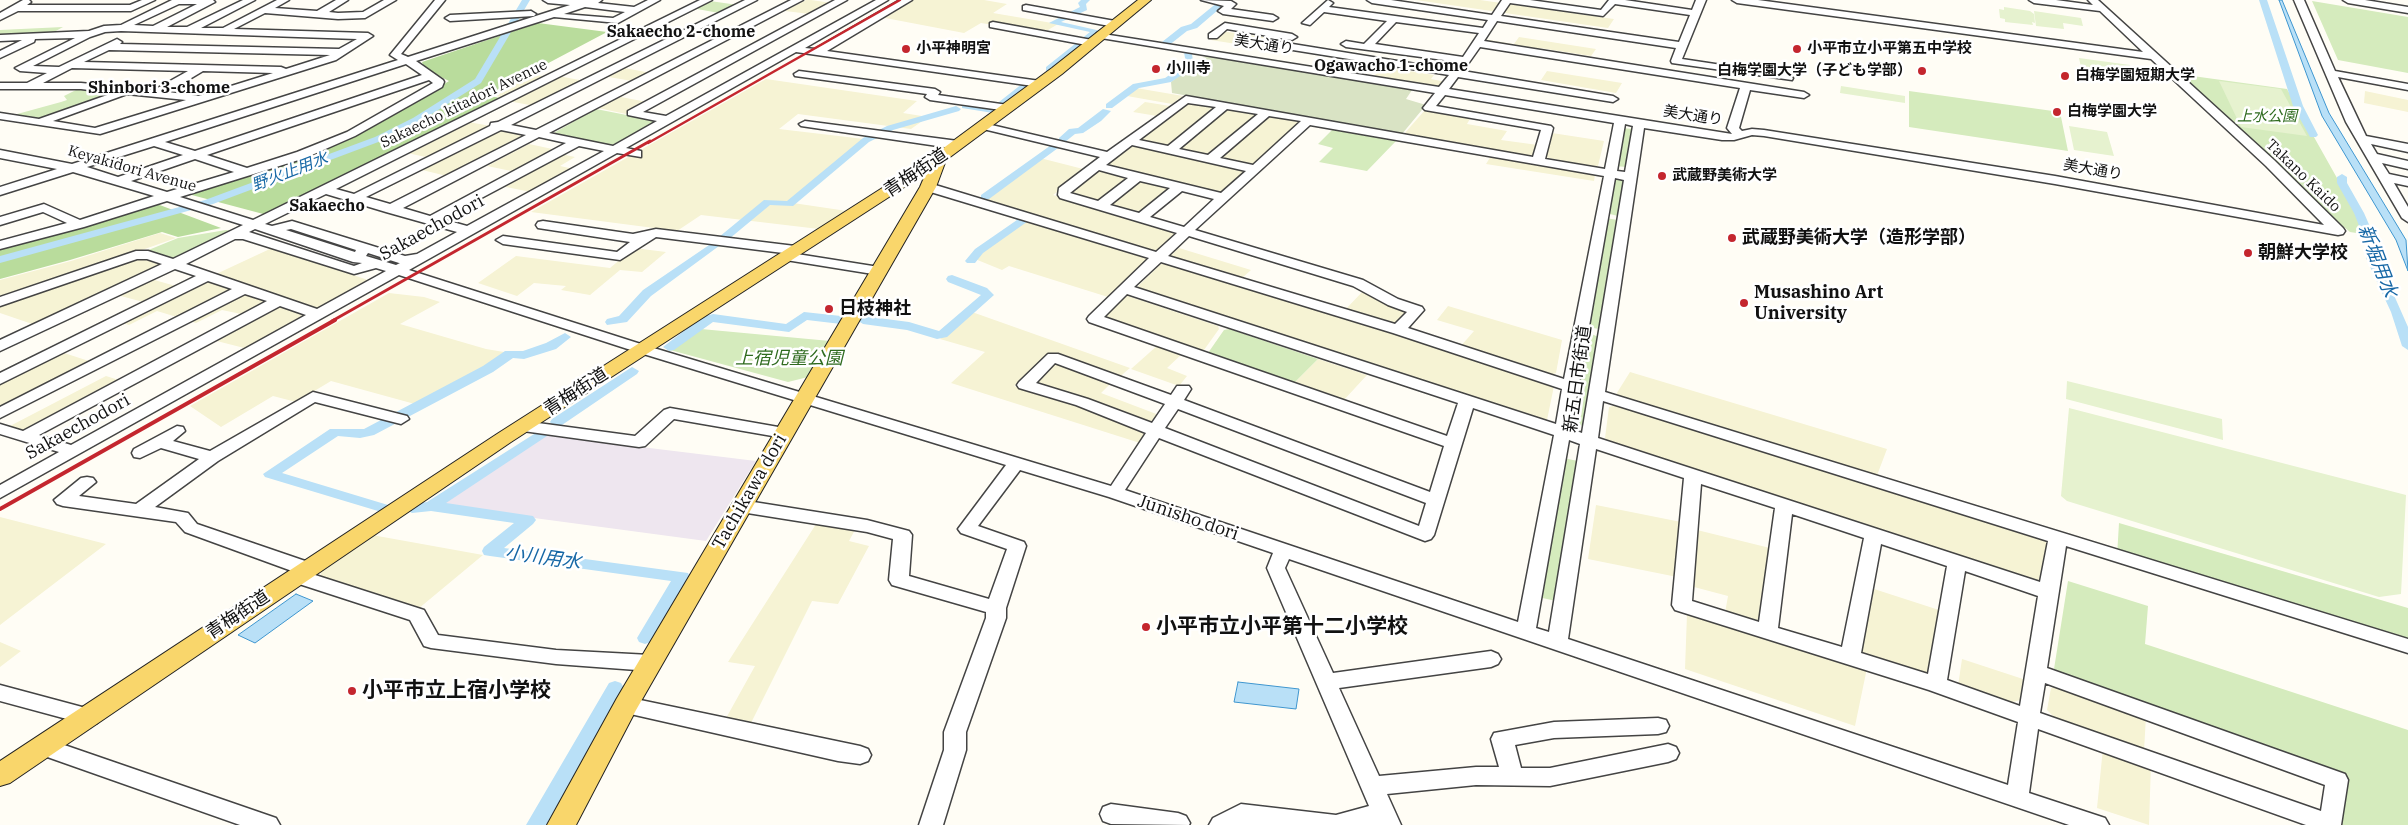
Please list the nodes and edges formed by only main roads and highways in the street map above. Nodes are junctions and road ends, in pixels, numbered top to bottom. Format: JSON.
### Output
{"nodes":[{"id":1,"x":1145,"y":0,"type":"edge"},
{"id":2,"x":939,"y":158,"type":"junction"},
{"id":3,"x":0,"y":775,"type":"edge"},
{"id":4,"x":561,"y":825,"type":"edge"}],
"edges":[{"from":1,"to":2,"type":"main road","name":"青梅街道"},
{"from":2,"to":3,"type":"main road","name":"青梅街道"},
{"from":2,"to":4,"type":"main road","name":"Tachikawa dori"}]}
